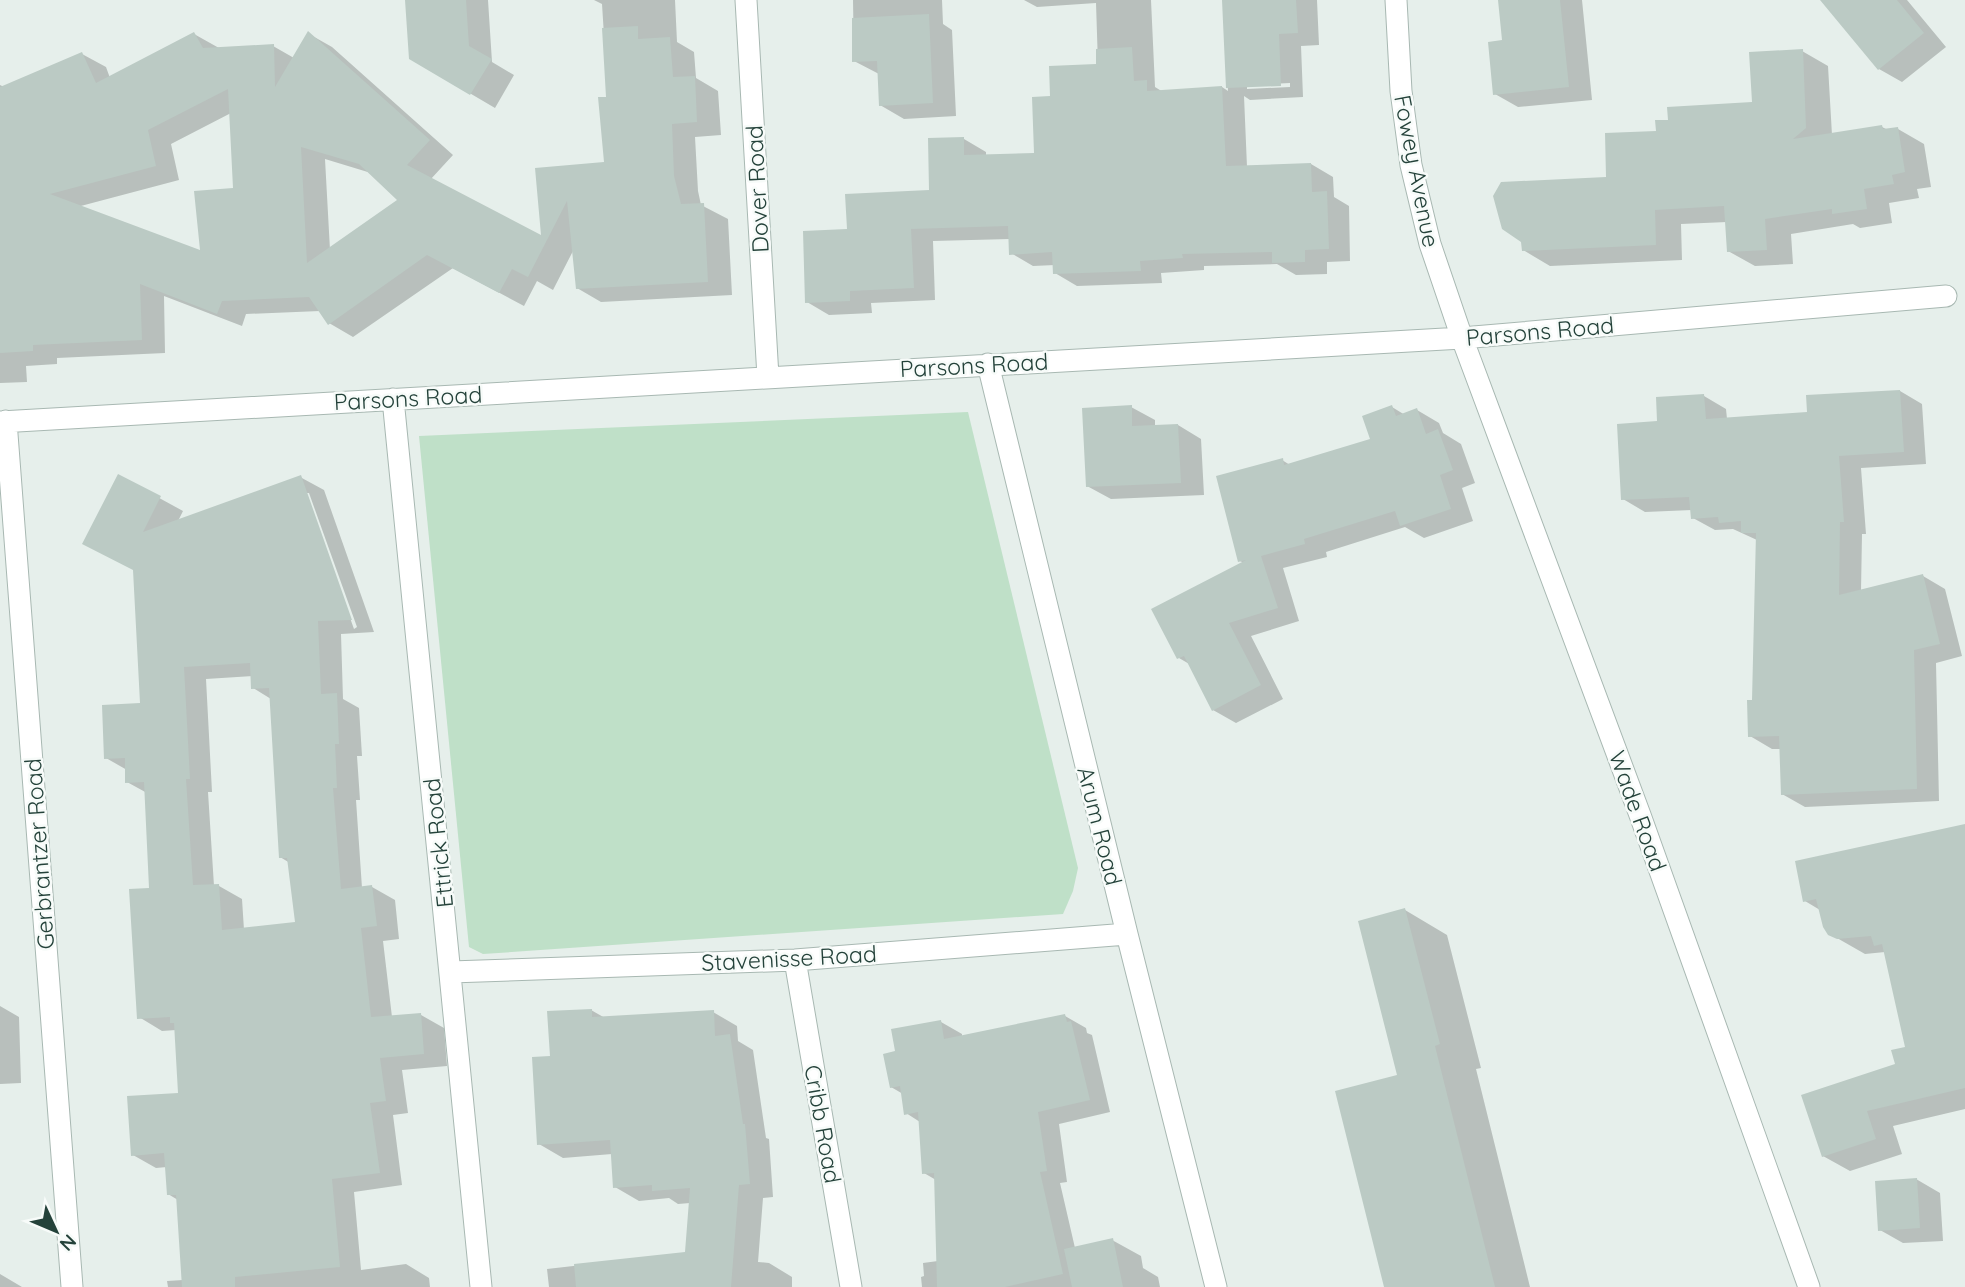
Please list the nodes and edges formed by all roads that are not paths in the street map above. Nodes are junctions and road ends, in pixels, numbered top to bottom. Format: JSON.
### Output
{"nodes":[{"id":1,"x":746,"y":0,"type":"edge"},
{"id":2,"x":1396,"y":0,"type":"edge"},
{"id":3,"x":1946,"y":296,"type":"dead end"},
{"id":4,"x":1462,"y":338,"type":"junction"},
{"id":5,"x":988,"y":365,"type":"junction"},
{"id":6,"x":768,"y":377,"type":"junction"},
{"id":7,"x":393,"y":399,"type":"junction"},
{"id":8,"x":3,"y":422,"type":"edge"},
{"id":9,"x":1126,"y":934,"type":"junction"},
{"id":10,"x":795,"y":960,"type":"junction"},
{"id":11,"x":451,"y":972,"type":"junction"},
{"id":12,"x":72,"y":1287,"type":"edge"},
{"id":13,"x":481,"y":1287,"type":"edge"},
{"id":14,"x":851,"y":1287,"type":"edge"},
{"id":15,"x":1216,"y":1287,"type":"edge"},
{"id":16,"x":1809,"y":1287,"type":"edge"}],
"edges":[{"from":1,"to":6,"type":"street","name":"Dover Road"},
{"from":2,"to":4,"type":"street","name":"Fowey Avenue"},
{"from":3,"to":4,"type":"street","name":"Parsons Road"},
{"from":4,"to":5,"type":"street","name":"Parsons Road"},
{"from":4,"to":16,"type":"street","name":"Wade Road"},
{"from":5,"to":6,"type":"street","name":"Parsons Road"},
{"from":5,"to":9,"type":"street","name":"Arum Road"},
{"from":6,"to":7,"type":"street","name":"Parsons Road"},
{"from":7,"to":8,"type":"street","name":"Parsons Road"},
{"from":7,"to":11,"type":"street","name":"Ettrick Road"},
{"from":8,"to":12,"type":"street","name":"Gerbrantzer Road"},
{"from":9,"to":10,"type":"street","name":"Stavenisse Road"},
{"from":9,"to":15,"type":"street","name":"Arum Road"},
{"from":10,"to":11,"type":"street","name":"Stavenisse Road"},
{"from":10,"to":14,"type":"street","name":"Cribb Road"},
{"from":11,"to":13,"type":"street","name":"Ettrick Road"}]}
